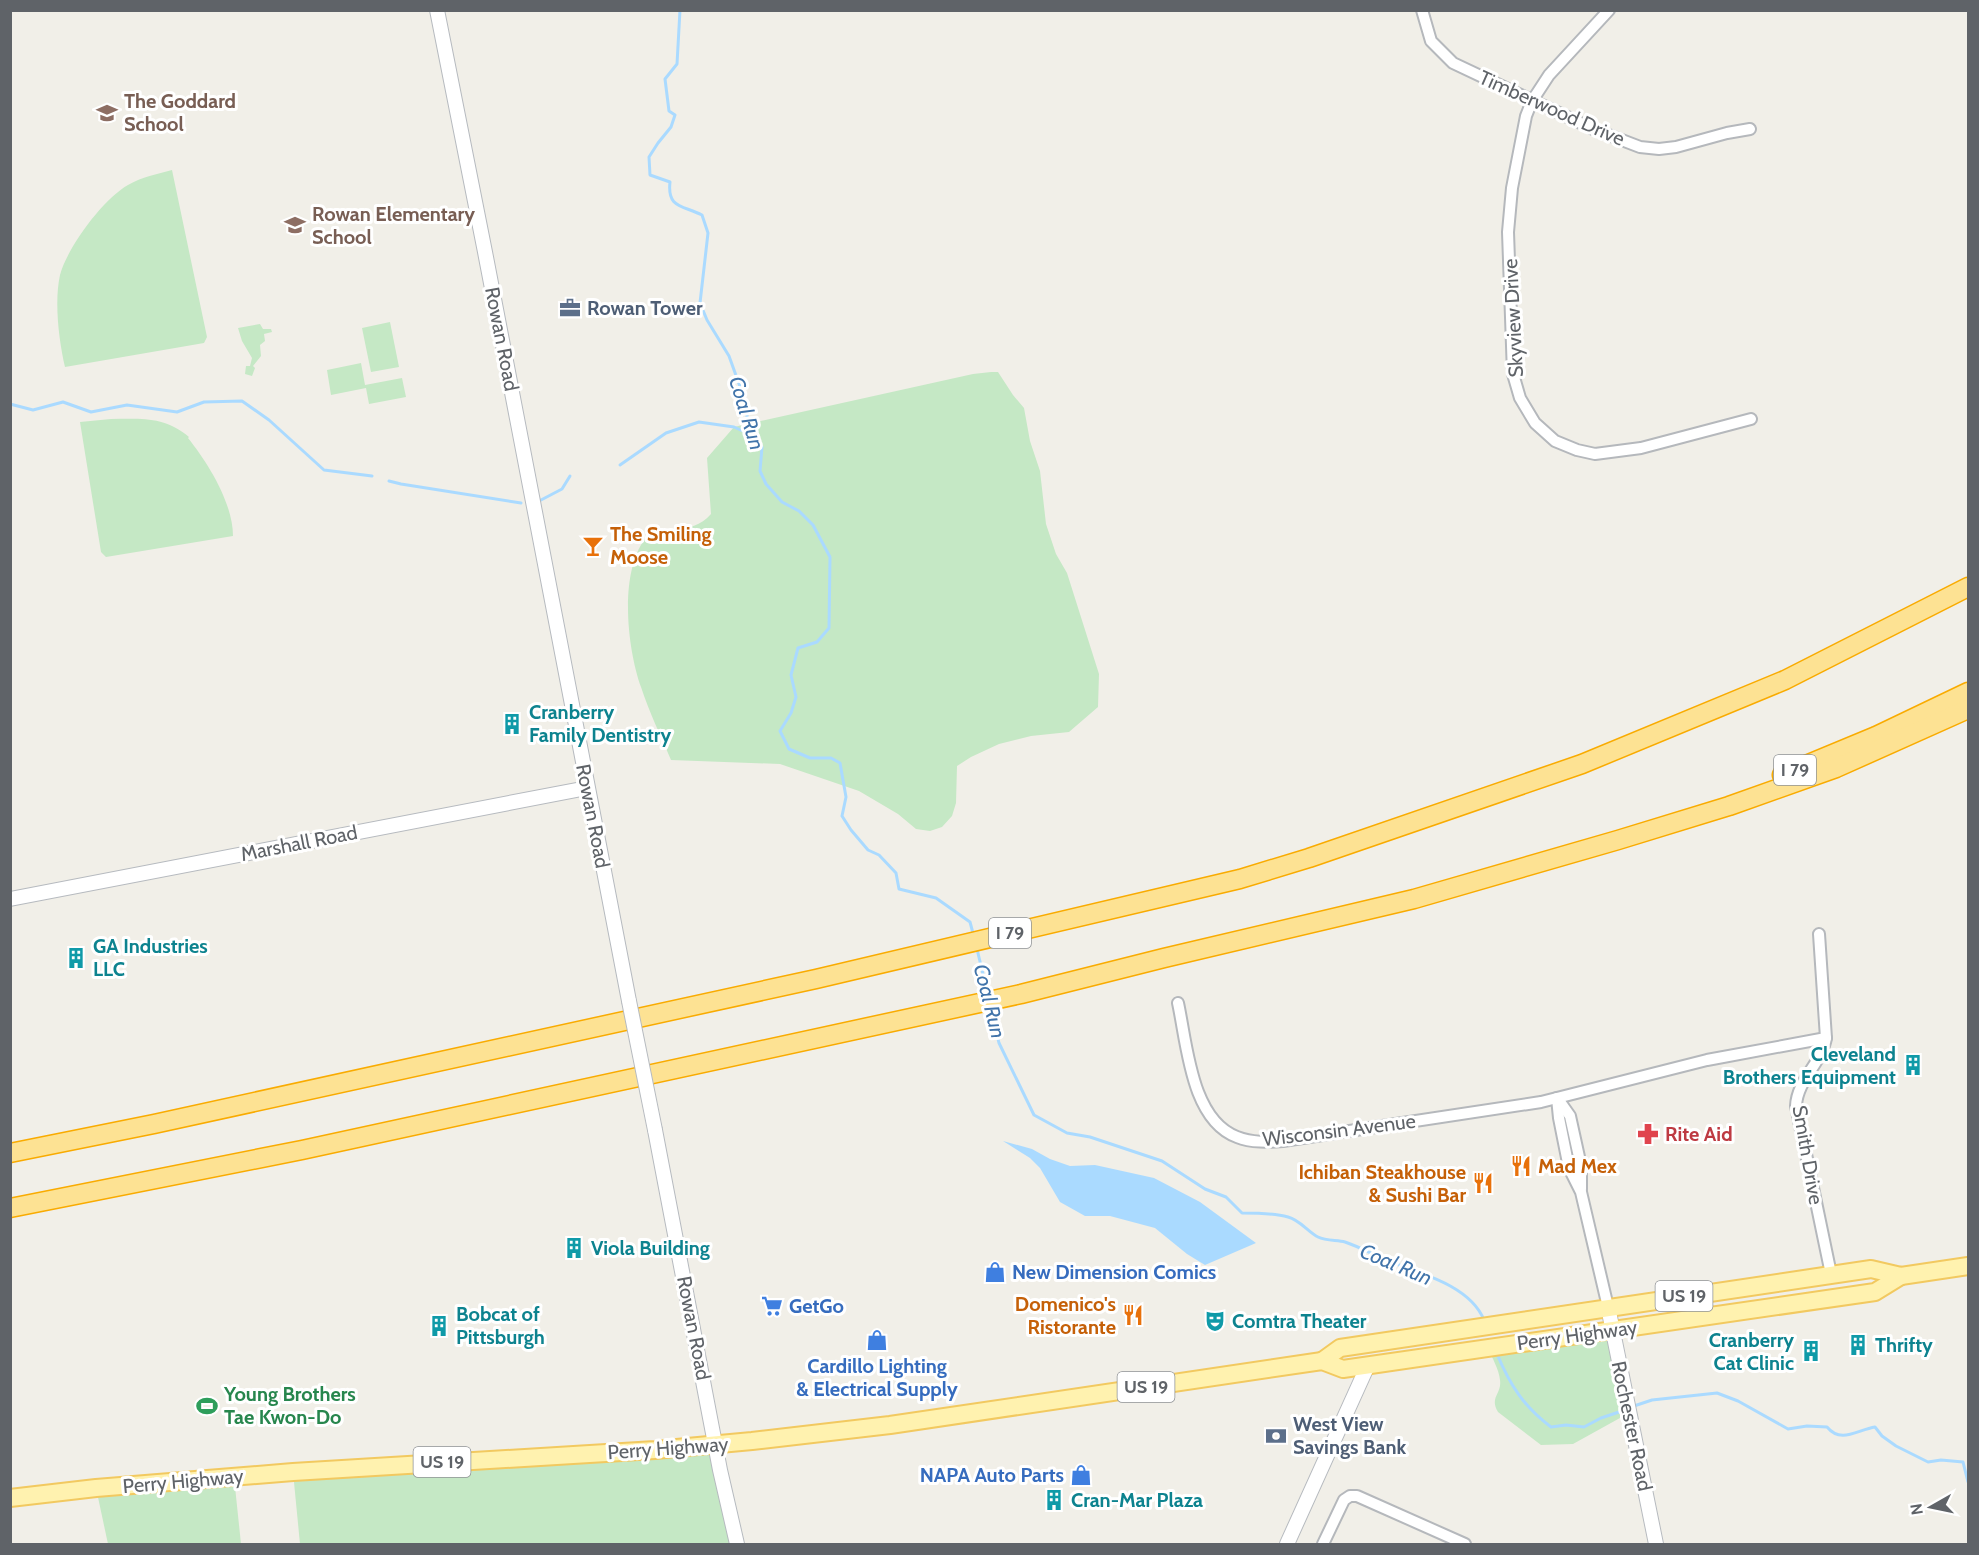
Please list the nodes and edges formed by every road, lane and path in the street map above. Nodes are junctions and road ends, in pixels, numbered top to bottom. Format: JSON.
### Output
{"nodes":[{"id":1,"x":437,"y":10,"type":"edge"},
{"id":2,"x":1422,"y":10,"type":"edge"},
{"id":3,"x":1609,"y":10,"type":"edge"},
{"id":4,"x":1532,"y":101,"type":"junction"},
{"id":5,"x":1750,"y":129,"type":"dead end"},
{"id":6,"x":1751,"y":419,"type":"dead end"},
{"id":7,"x":1968,"y":587,"type":"edge"},
{"id":8,"x":1968,"y":693,"type":"edge"},
{"id":9,"x":1968,"y":709,"type":"edge"},
{"id":10,"x":587,"y":788,"type":"junction"},
{"id":11,"x":1618,"y":840,"type":"junction"},
{"id":12,"x":10,"y":899,"type":"edge"},
{"id":13,"x":1818,"y":934,"type":"dead end"},
{"id":14,"x":1178,"y":1003,"type":"dead end"},
{"id":15,"x":1826,"y":1038,"type":"junction"},
{"id":16,"x":1557,"y":1098,"type":"junction"},
{"id":17,"x":87,"y":1138,"type":"junction"},
{"id":18,"x":10,"y":1146,"type":"edge"},
{"id":19,"x":10,"y":1153,"type":"edge"},
{"id":20,"x":10,"y":1208,"type":"edge"},
{"id":21,"x":1968,"y":1266,"type":"edge"},
{"id":22,"x":1832,"y":1274,"type":"junction"},
{"id":23,"x":1901,"y":1276,"type":"junction"},
{"id":24,"x":1608,"y":1307,"type":"junction"},
{"id":25,"x":1612,"y":1330,"type":"junction"},
{"id":26,"x":1322,"y":1361,"type":"junction"},
{"id":27,"x":1368,"y":1365,"type":"junction"},
{"id":28,"x":716,"y":1445,"type":"junction"},
{"id":29,"x":10,"y":1498,"type":"edge"},
{"id":30,"x":736,"y":1545,"type":"edge"},
{"id":31,"x":1287,"y":1545,"type":"edge"},
{"id":32,"x":1323,"y":1545,"type":"edge"},
{"id":33,"x":1465,"y":1545,"type":"edge"},
{"id":34,"x":1656,"y":1545,"type":"edge"}],
"edges":[{"from":1,"to":10,"type":"street","name":"Rowan Road"},
{"from":2,"to":4,"type":"street","name":"Timberwood Drive"},
{"from":3,"to":4,"type":"street","name":"Skyview Drive"},
{"from":4,"to":5,"type":"street","name":"Timberwood Drive"},
{"from":4,"to":6,"type":"street","name":"Skyview Drive"},
{"from":7,"to":17,"type":"highway","number":"I 79"},
{"from":8,"to":11,"type":"highway","number":"I 79"},
{"from":9,"to":11,"type":"highway"},
{"from":10,"to":12,"type":"street","name":"Marshall Road"},
{"from":10,"to":28,"type":"street","name":"Rowan Road","bridge":true},
{"from":11,"to":20,"type":"highway","number":"I 79"},
{"from":13,"to":15,"type":"street","name":"Smith Drive"},
{"from":14,"to":16,"type":"street","name":"Wisconsin Avenue"},
{"from":15,"to":16,"type":"street","name":"Wisconsin Avenue"},
{"from":15,"to":22,"type":"street","name":"Smith Drive"},
{"from":16,"to":24,"type":"street"},
{"from":17,"to":18,"type":"highway"},
{"from":17,"to":19,"type":"highway","number":"I 79"},
{"from":21,"to":23,"type":"main road","name":"Perry Highway","number":"US 19"},
{"from":22,"to":23,"type":"main road","name":"Perry Highway","number":"US 19"},
{"from":22,"to":24,"type":"main road","name":"Perry Highway","number":"US 19"},
{"from":23,"to":25,"type":"main road","name":"Perry Highway","number":"US 19"},
{"from":24,"to":25,"type":"street","name":"Rochester Road"},
{"from":24,"to":26,"type":"main road","name":"Perry Highway","number":"US 19"},
{"from":25,"to":27,"type":"main road","name":"Perry Highway","number":"US 19"},
{"from":25,"to":34,"type":"street","name":"Rochester Road"},
{"from":26,"to":27,"type":"main road","name":"Perry Highway","number":"US 19"},
{"from":26,"to":28,"type":"main road","name":"Perry Highway","number":"US 19"},
{"from":27,"to":31,"type":"street"},
{"from":28,"to":29,"type":"main road","name":"Perry Highway","number":"US 19"},
{"from":28,"to":30,"type":"street","name":"Rowan Road"},
{"from":32,"to":33,"type":"street"}]}
